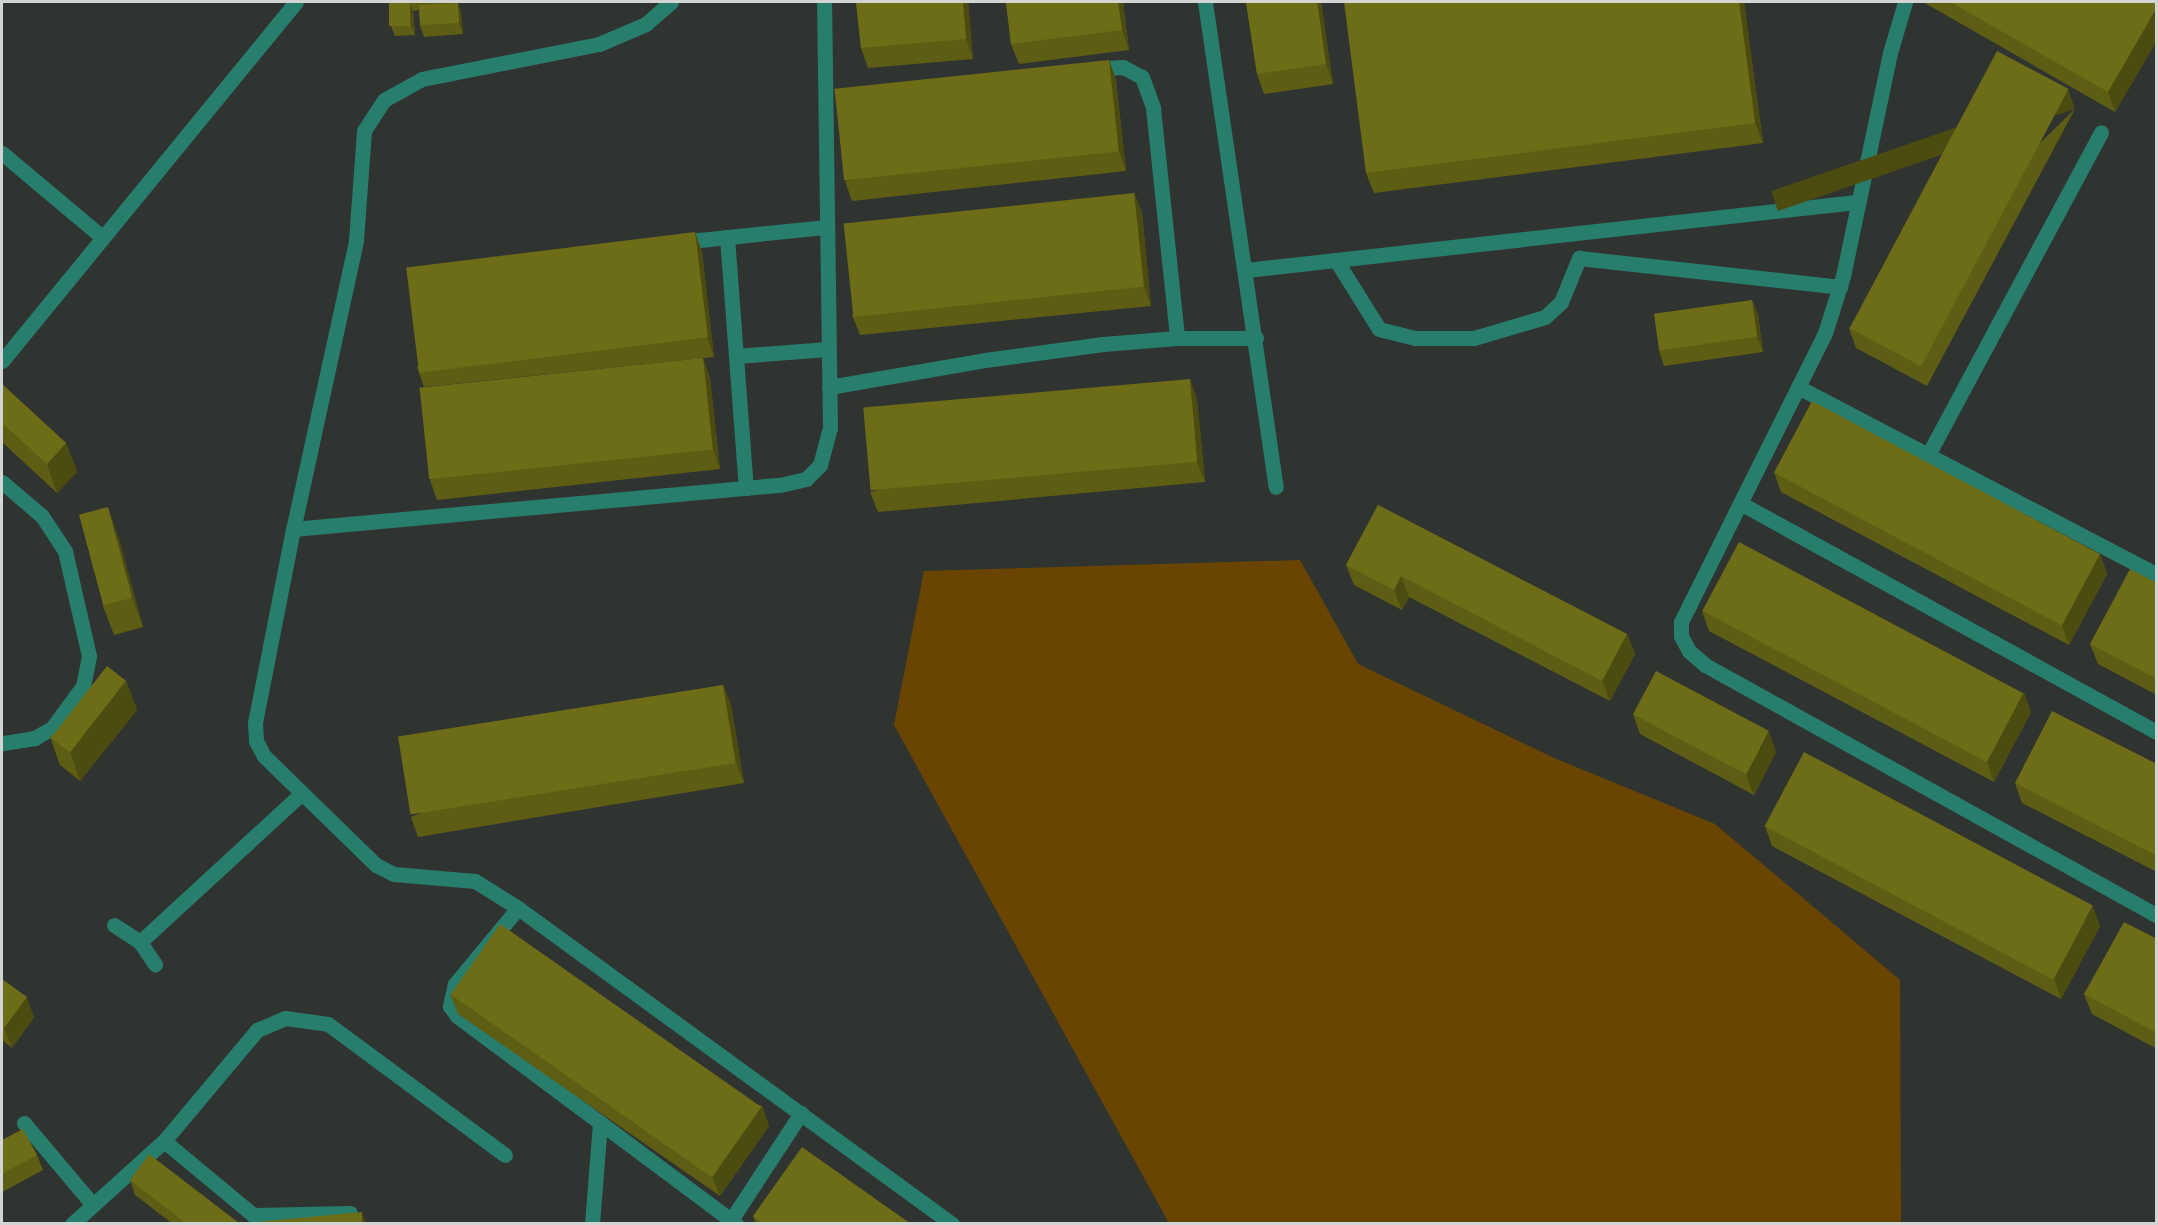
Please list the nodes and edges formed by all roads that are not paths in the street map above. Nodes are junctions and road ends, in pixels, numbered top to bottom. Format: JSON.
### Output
{"nodes":[{"id":1,"x":296,"y":2,"type":"edge"},
{"id":2,"x":671,"y":2,"type":"edge"},
{"id":3,"x":824,"y":2,"type":"edge"},
{"id":4,"x":1205,"y":2,"type":"edge"},
{"id":5,"x":1905,"y":2,"type":"edge"},
{"id":6,"x":1076,"y":70,"type":"edge"},
{"id":7,"x":847,"y":93,"type":"edge"},
{"id":8,"x":824,"y":95,"type":"junction"},
{"id":9,"x":2101,"y":132,"type":"dead end"},
{"id":10,"x":2,"y":153,"type":"edge"},
{"id":11,"x":1857,"y":202,"type":"junction"},
{"id":12,"x":825,"y":227,"type":"junction"},
{"id":13,"x":102,"y":237,"type":"junction"},
{"id":14,"x":727,"y":237,"type":"junction"},
{"id":15,"x":669,"y":243,"type":"edge"},
{"id":16,"x":1336,"y":260,"type":"junction"},
{"id":17,"x":1246,"y":270,"type":"junction"},
{"id":18,"x":1840,"y":287,"type":"junction"},
{"id":19,"x":1177,"y":338,"type":"junction"},
{"id":20,"x":1256,"y":338,"type":"junction"},
{"id":21,"x":828,"y":349,"type":"junction"},
{"id":22,"x":736,"y":356,"type":"junction"},
{"id":23,"x":2,"y":361,"type":"edge"},
{"id":24,"x":829,"y":387,"type":"junction"},
{"id":25,"x":1798,"y":387,"type":"junction"},
{"id":26,"x":1928,"y":455,"type":"junction"},
{"id":27,"x":2,"y":482,"type":"edge"},
{"id":28,"x":1276,"y":487,"type":"dead end"},
{"id":29,"x":747,"y":488,"type":"junction"},
{"id":30,"x":1740,"y":503,"type":"junction"},
{"id":31,"x":293,"y":529,"type":"junction"},
{"id":32,"x":2157,"y":574,"type":"edge"},
{"id":33,"x":2157,"y":732,"type":"edge"},
{"id":34,"x":2,"y":743,"type":"edge"},
{"id":35,"x":302,"y":793,"type":"junction"},
{"id":36,"x":518,"y":908,"type":"junction"},
{"id":37,"x":2157,"y":915,"type":"edge"},
{"id":38,"x":114,"y":925,"type":"dead end"},
{"id":39,"x":140,"y":942,"type":"junction"},
{"id":40,"x":155,"y":964,"type":"dead end"},
{"id":41,"x":801,"y":1113,"type":"junction"},
{"id":42,"x":600,"y":1122,"type":"junction"},
{"id":43,"x":24,"y":1123,"type":"dead end"},
{"id":44,"x":164,"y":1141,"type":"junction"},
{"id":45,"x":505,"y":1155,"type":"dead end"},
{"id":46,"x":93,"y":1205,"type":"junction"},
{"id":47,"x":350,"y":1213,"type":"edge"},
{"id":48,"x":733,"y":1222,"type":"edge"},
{"id":49,"x":72,"y":1224,"type":"edge"},
{"id":50,"x":592,"y":1224,"type":"edge"},
{"id":51,"x":952,"y":1224,"type":"edge"}],
"edges":[{"from":1,"to":13,"type":"lane"},
{"from":2,"to":31,"type":"lane"},
{"from":3,"to":8,"type":"lane"},
{"from":4,"to":17,"type":"lane"},
{"from":5,"to":11,"type":"lane"},
{"from":6,"to":19,"type":"lane"},
{"from":7,"to":8,"type":"lane"},
{"from":8,"to":12,"type":"lane"},
{"from":9,"to":26,"type":"lane"},
{"from":10,"to":13,"type":"lane"},
{"from":11,"to":16,"type":"lane"},
{"from":11,"to":18,"type":"lane"},
{"from":12,"to":14,"type":"lane"},
{"from":12,"to":21,"type":"lane"},
{"from":13,"to":23,"type":"lane"},
{"from":14,"to":15,"type":"lane"},
{"from":14,"to":22,"type":"lane"},
{"from":16,"to":17,"type":"lane"},
{"from":16,"to":18,"type":"lane"},
{"from":17,"to":20,"type":"lane"},
{"from":18,"to":25,"type":"lane"},
{"from":19,"to":20,"type":"lane"},
{"from":19,"to":24,"type":"lane"},
{"from":20,"to":28,"type":"lane"},
{"from":21,"to":22,"type":"lane"},
{"from":21,"to":24,"type":"lane"},
{"from":22,"to":29,"type":"lane"},
{"from":24,"to":29,"type":"lane"},
{"from":25,"to":26,"type":"lane"},
{"from":25,"to":30,"type":"lane"},
{"from":26,"to":32,"type":"lane"},
{"from":27,"to":34,"type":"lane"},
{"from":29,"to":31,"type":"lane"},
{"from":30,"to":33,"type":"lane"},
{"from":30,"to":37,"type":"lane"},
{"from":31,"to":35,"type":"lane"},
{"from":35,"to":36,"type":"lane"},
{"from":35,"to":39,"type":"lane"},
{"from":36,"to":41,"type":"lane"},
{"from":36,"to":42,"type":"lane"},
{"from":38,"to":39,"type":"lane"},
{"from":39,"to":40,"type":"lane"},
{"from":41,"to":48,"type":"lane"},
{"from":41,"to":51,"type":"lane"},
{"from":42,"to":48,"type":"lane"},
{"from":42,"to":50,"type":"lane"},
{"from":43,"to":46,"type":"lane"},
{"from":44,"to":45,"type":"lane"},
{"from":44,"to":46,"type":"lane"},
{"from":44,"to":47,"type":"lane"},
{"from":46,"to":49,"type":"lane"}]}
